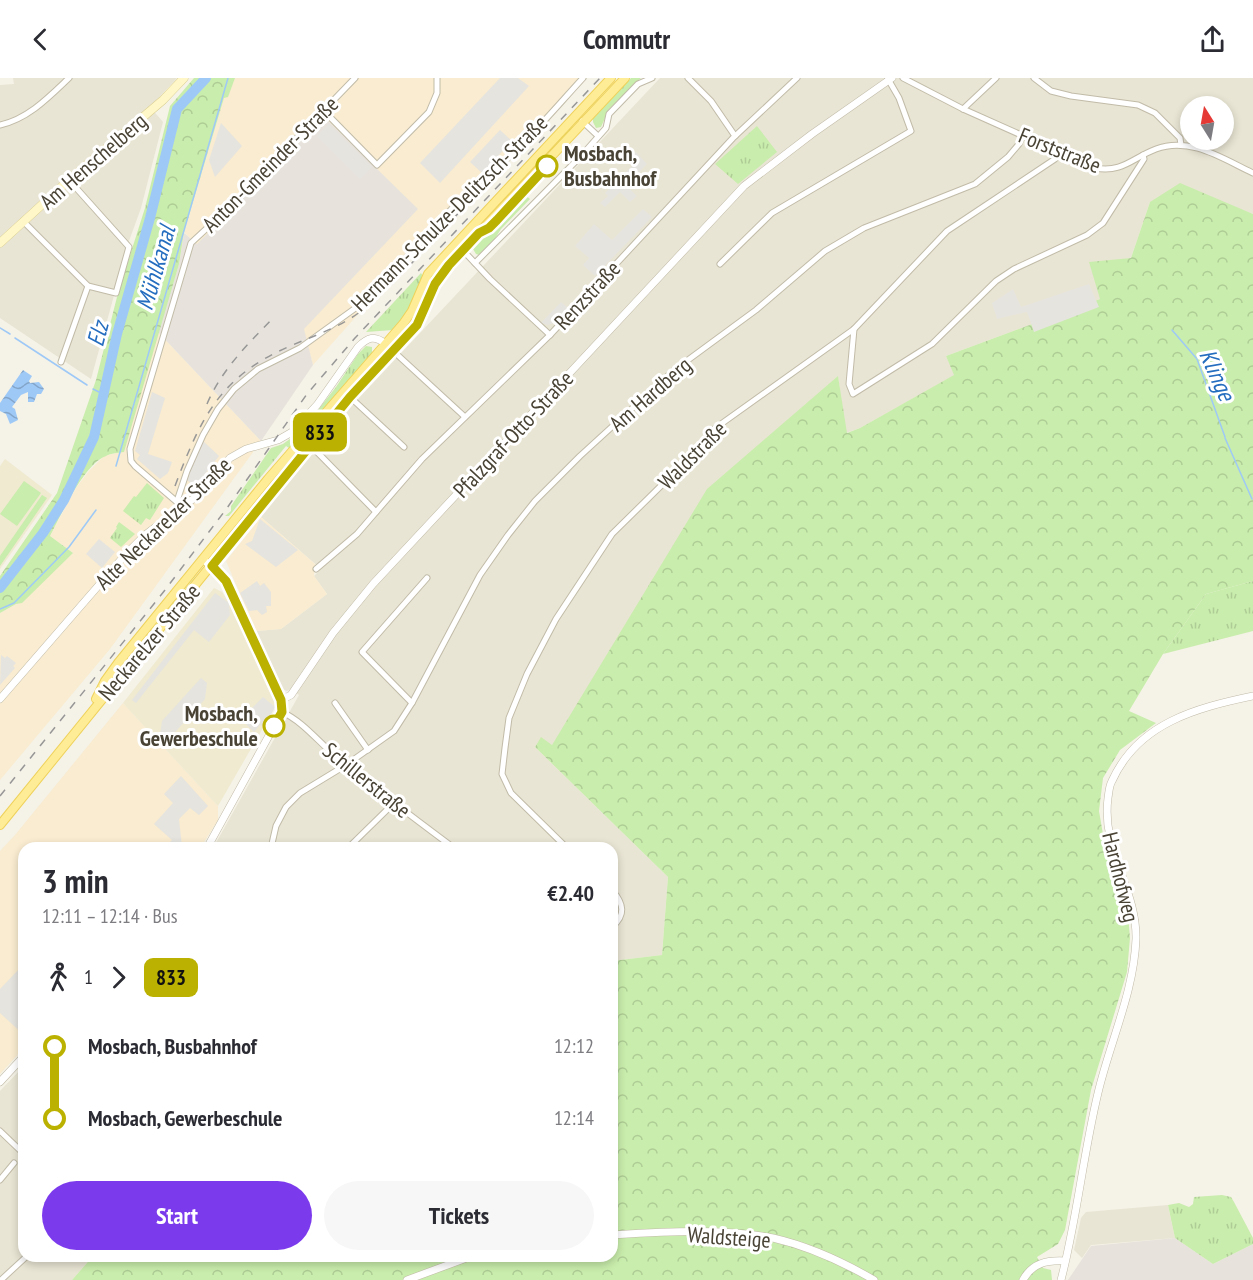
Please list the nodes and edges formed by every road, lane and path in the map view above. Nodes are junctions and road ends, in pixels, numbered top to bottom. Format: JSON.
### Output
{"nodes":[{"id":1,"x":69,"y":78,"type":"edge"},
{"id":2,"x":184,"y":78,"type":"edge"},
{"id":3,"x":356,"y":78,"type":"edge"},
{"id":4,"x":437,"y":78,"type":"edge"},
{"id":5,"x":583,"y":78,"type":"edge"},
{"id":6,"x":611,"y":78,"type":"edge"},
{"id":7,"x":625,"y":78,"type":"edge"},
{"id":8,"x":651,"y":78,"type":"edge"},
{"id":9,"x":688,"y":78,"type":"edge"},
{"id":10,"x":797,"y":78,"type":"edge"},
{"id":11,"x":903,"y":78,"type":"edge"},
{"id":12,"x":996,"y":78,"type":"edge"},
{"id":13,"x":889,"y":79,"type":"edge"},
{"id":14,"x":1037,"y":79,"type":"edge"},
{"id":15,"x":963,"y":109,"type":"junction"},
{"id":16,"x":324,"y":111,"type":"junction"},
{"id":17,"x":576,"y":115,"type":"junction"},
{"id":18,"x":583,"y":123,"type":"junction"},
{"id":19,"x":0,"y":125,"type":"edge"},
{"id":20,"x":598,"y":136,"type":"junction"},
{"id":21,"x":735,"y":136,"type":"junction"},
{"id":22,"x":1022,"y":136,"type":"junction"},
{"id":23,"x":1180,"y":138,"type":"edge"},
{"id":24,"x":1180,"y":145,"type":"edge"},
{"id":25,"x":1202,"y":150,"type":"edge"},
{"id":26,"x":1060,"y":152,"type":"junction"},
{"id":27,"x":1143,"y":155,"type":"junction"},
{"id":28,"x":1253,"y":173,"type":"edge"},
{"id":29,"x":69,"y":180,"type":"junction"},
{"id":30,"x":23,"y":221,"type":"junction"},
{"id":31,"x":0,"y":243,"type":"edge"},
{"id":32,"x":456,"y":243,"type":"junction"},
{"id":33,"x":463,"y":251,"type":"junction"},
{"id":34,"x":475,"y":263,"type":"junction"},
{"id":35,"x":720,"y":264,"type":"dead end"},
{"id":36,"x":88,"y":286,"type":"junction"},
{"id":37,"x":854,"y":328,"type":"junction"},
{"id":38,"x":550,"y":335,"type":"junction"},
{"id":39,"x":386,"y":344,"type":"junction"},
{"id":40,"x":396,"y":354,"type":"junction"},
{"id":41,"x":61,"y":362,"type":"dead end"},
{"id":42,"x":350,"y":397,"type":"junction"},
{"id":43,"x":465,"y":417,"type":"junction"},
{"id":44,"x":297,"y":445,"type":"junction"},
{"id":45,"x":308,"y":446,"type":"junction"},
{"id":46,"x":404,"y":447,"type":"dead end"},
{"id":47,"x":177,"y":501,"type":"junction"},
{"id":48,"x":182,"y":508,"type":"junction"},
{"id":49,"x":376,"y":512,"type":"junction"},
{"id":50,"x":204,"y":560,"type":"junction"},
{"id":51,"x":212,"y":566,"type":"junction"},
{"id":52,"x":316,"y":569,"type":"dead end"},
{"id":53,"x":427,"y":578,"type":"dead end"},
{"id":54,"x":1253,"y":696,"type":"edge"},
{"id":55,"x":0,"y":699,"type":"edge"},
{"id":56,"x":281,"y":700,"type":"junction"},
{"id":57,"x":335,"y":703,"type":"dead end"},
{"id":58,"x":412,"y":703,"type":"junction"},
{"id":59,"x":282,"y":712,"type":"junction"},
{"id":60,"x":90,"y":713,"type":"junction"},
{"id":61,"x":368,"y":750,"type":"junction"},
{"id":62,"x":346,"y":765,"type":"junction"},
{"id":63,"x":394,"y":803,"type":"junction"},
{"id":64,"x":0,"y":825,"type":"edge"},
{"id":65,"x":210,"y":842,"type":"edge"},
{"id":66,"x":272,"y":842,"type":"edge"},
{"id":67,"x":354,"y":842,"type":"edge"},
{"id":68,"x":446,"y":842,"type":"edge"},
{"id":69,"x":561,"y":842,"type":"edge"},
{"id":70,"x":618,"y":897,"type":"edge"},
{"id":71,"x":618,"y":921,"type":"edge"},
{"id":72,"x":18,"y":1062,"type":"edge"},
{"id":73,"x":0,"y":1082,"type":"edge"},
{"id":74,"x":0,"y":1131,"type":"edge"},
{"id":75,"x":18,"y":1148,"type":"edge"},
{"id":76,"x":14,"y":1162,"type":"dead end"},
{"id":77,"x":0,"y":1180,"type":"edge"},
{"id":78,"x":618,"y":1235,"type":"edge"},
{"id":79,"x":1065,"y":1261,"type":"junction"},
{"id":80,"x":20,"y":1262,"type":"edge"},
{"id":81,"x":456,"y":1262,"type":"edge"},
{"id":82,"x":1,"y":1280,"type":"edge"},
{"id":83,"x":407,"y":1280,"type":"edge"},
{"id":84,"x":874,"y":1280,"type":"edge"},
{"id":85,"x":1023,"y":1280,"type":"edge"},
{"id":86,"x":1061,"y":1280,"type":"edge"}],
"edges":[{"from":1,"to":19,"type":"street"},
{"from":2,"to":29,"type":"main road","name":"Am Henschelberg"},
{"from":3,"to":16,"type":"street","name":"Anton-Gmeinder-Straße"},
{"from":4,"to":16,"type":"street"},
{"from":5,"to":47,"type":"street","name":"Hermann-Schulze-Delitzsch-Straße"},
{"from":6,"to":17,"type":"main road"},
{"from":7,"to":18,"type":"main road","name":"Neckarelzer Straße"},
{"from":8,"to":20,"type":"street"},
{"from":9,"to":21,"type":"street"},
{"from":10,"to":21,"type":"street","name":"Renzstraße"},
{"from":11,"to":15,"type":"street","name":"Forststraße"},
{"from":12,"to":15,"type":"street"},
{"from":13,"to":35,"type":"street"},
{"from":13,"to":56,"type":"street","name":"Pfalzgraf-Otto-Straße"},
{"from":14,"to":23,"type":"street"},
{"from":15,"to":22,"type":"street","name":"Forststraße"},
{"from":16,"to":47,"type":"street","name":"Anton-Gmeinder-Straße"},
{"from":17,"to":18,"type":"street"},
{"from":17,"to":32,"type":"main road"},
{"from":18,"to":20,"type":"street"},
{"from":18,"to":33,"type":"main road","name":"Neckarelzer Straße"},
{"from":20,"to":34,"type":"street"},
{"from":21,"to":38,"type":"street","name":"Renzstraße"},
{"from":22,"to":26,"type":"street","name":"Forststraße"},
{"from":22,"to":58,"type":"street","name":"Am Hardberg"},
{"from":24,"to":27,"type":"street","name":"Forststraße"},
{"from":25,"to":28,"type":"street","name":"Forststraße"},
{"from":26,"to":27,"type":"street","name":"Forststraße"},
{"from":26,"to":37,"type":"street","name":"Waldstraße"},
{"from":27,"to":37,"type":"street"},
{"from":29,"to":30,"type":"main road","name":"Am Henschelberg"},
{"from":29,"to":36,"type":"street"},
{"from":30,"to":31,"type":"main road","name":"Am Henschelberg"},
{"from":30,"to":36,"type":"street"},
{"from":32,"to":33,"type":"street"},
{"from":32,"to":39,"type":"main road"},
{"from":33,"to":34,"type":"street"},
{"from":33,"to":40,"type":"main road","name":"Neckarelzer Straße"},
{"from":34,"to":38,"type":"street"},
{"from":36,"to":41,"type":"street"},
{"from":37,"to":69,"type":"street","name":"Waldstraße"},
{"from":38,"to":43,"type":"street","name":"Renzstraße"},
{"from":39,"to":40,"type":"street"},
{"from":39,"to":44,"type":"main road"},
{"from":39,"to":48,"type":"street","name":"Alte Neckarelzer Straße"},
{"from":40,"to":42,"type":"main road","name":"Neckarelzer Straße"},
{"from":40,"to":43,"type":"street"},
{"from":42,"to":45,"type":"main road","name":"Neckarelzer Straße"},
{"from":42,"to":46,"type":"street"},
{"from":43,"to":49,"type":"street","name":"Renzstraße"},
{"from":44,"to":45,"type":"street"},
{"from":44,"to":50,"type":"main road"},
{"from":45,"to":49,"type":"street"},
{"from":45,"to":51,"type":"main road","name":"Neckarelzer Straße"},
{"from":47,"to":48,"type":"street","name":"Anton-Gmeinder-Straße"},
{"from":48,"to":55,"type":"street","name":"Alte Neckarelzer Straße"},
{"from":49,"to":52,"type":"street","name":"Renzstraße"},
{"from":50,"to":51,"type":"street"},
{"from":50,"to":60,"type":"main road"},
{"from":51,"to":56,"type":"street"},
{"from":51,"to":60,"type":"main road","name":"Neckarelzer Straße"},
{"from":53,"to":58,"type":"street"},
{"from":54,"to":79,"type":"street","name":"Hardhofweg"},
{"from":56,"to":59,"type":"street"},
{"from":57,"to":61,"type":"street"},
{"from":58,"to":61,"type":"street","name":"Am Hardberg"},
{"from":59,"to":62,"type":"street","name":"Schillerstraße"},
{"from":59,"to":65,"type":"street"},
{"from":60,"to":64,"type":"main road","name":"Neckarelzer Straße"},
{"from":61,"to":62,"type":"street","name":"Am Hardberg"},
{"from":62,"to":63,"type":"street","name":"Schillerstraße"},
{"from":62,"to":66,"type":"street","name":"Am Hardberg"},
{"from":63,"to":67,"type":"street"},
{"from":63,"to":68,"type":"street","name":"Schillerstraße"},
{"from":70,"to":71,"type":"street"},
{"from":72,"to":73,"type":"street"},
{"from":74,"to":75,"type":"street"},
{"from":76,"to":77,"type":"street"},
{"from":78,"to":84,"type":"street","name":"Waldsteige"},
{"from":79,"to":85,"type":"street"},
{"from":79,"to":86,"type":"street","name":"Hardhofweg"},
{"from":80,"to":82,"type":"street"},
{"from":81,"to":83,"type":"street"}]}
